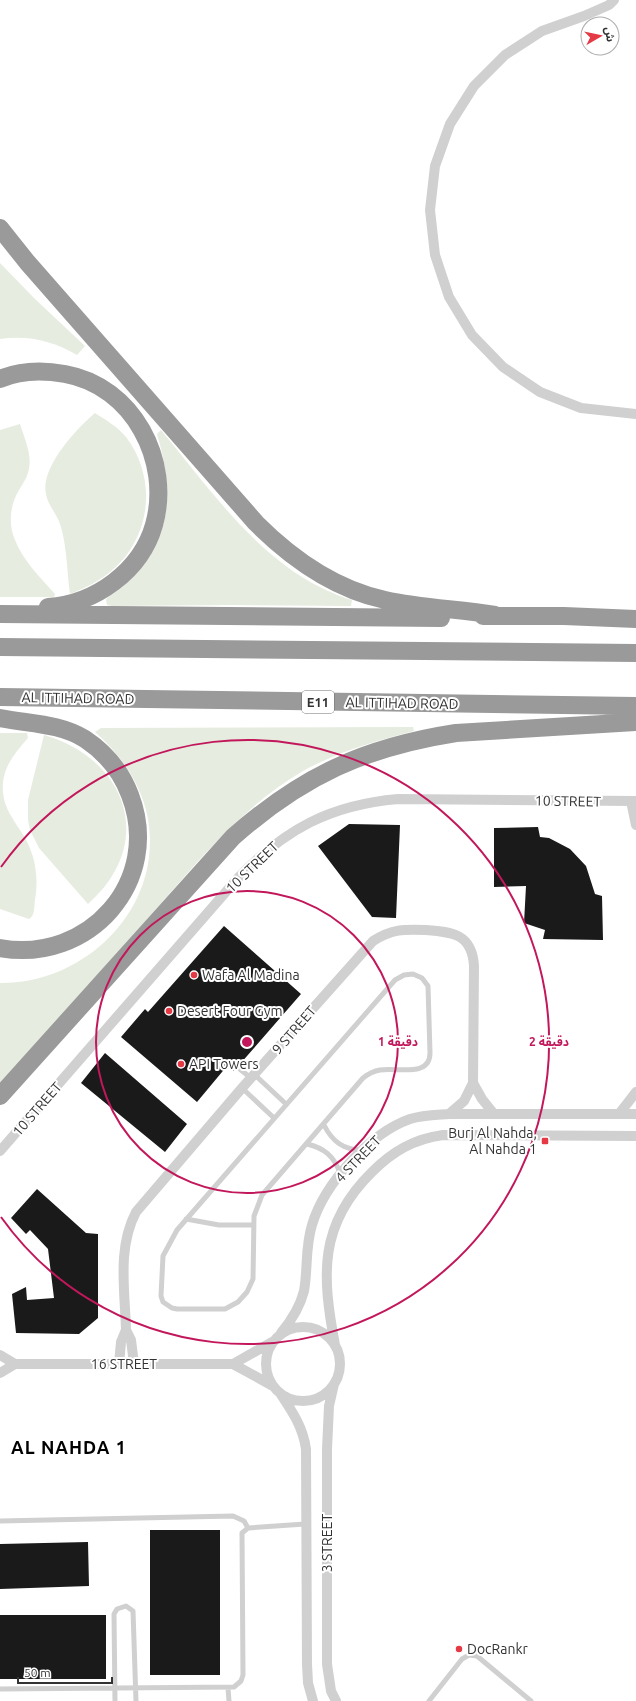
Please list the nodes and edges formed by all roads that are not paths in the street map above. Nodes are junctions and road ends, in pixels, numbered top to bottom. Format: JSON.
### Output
{"nodes":[{"id":1,"x":614,"y":0,"type":"edge"},
{"id":2,"x":0,"y":228,"type":"edge"},
{"id":3,"x":0,"y":379,"type":"edge"},
{"id":4,"x":636,"y":414,"type":"edge"},
{"id":5,"x":0,"y":609,"type":"edge"},
{"id":6,"x":0,"y":614,"type":"edge"},
{"id":7,"x":495,"y":615,"type":"junction"},
{"id":8,"x":636,"y":619,"type":"edge"},
{"id":9,"x":0,"y":647,"type":"edge"},
{"id":10,"x":636,"y":653,"type":"edge"},
{"id":11,"x":0,"y":697,"type":"edge"},
{"id":12,"x":636,"y":706,"type":"edge"},
{"id":13,"x":0,"y":718,"type":"edge"},
{"id":14,"x":636,"y":722,"type":"edge"},
{"id":15,"x":634,"y":801,"type":"edge"},
{"id":16,"x":636,"y":825,"type":"edge"},
{"id":17,"x":0,"y":948,"type":"edge"},
{"id":18,"x":238,"y":1066,"type":"dead end"},
{"id":19,"x":250,"y":1075,"type":"junction"},
{"id":20,"x":473,"y":1083,"type":"junction"},
{"id":21,"x":242,"y":1088,"type":"junction"},
{"id":22,"x":5,"y":1092,"type":"edge"},
{"id":23,"x":636,"y":1092,"type":"edge"},
{"id":24,"x":0,"y":1103,"type":"edge"},
{"id":25,"x":286,"y":1104,"type":"junction"},
{"id":26,"x":449,"y":1114,"type":"junction"},
{"id":27,"x":494,"y":1114,"type":"junction"},
{"id":28,"x":619,"y":1114,"type":"junction"},
{"id":29,"x":636,"y":1114,"type":"edge"},
{"id":30,"x":274,"y":1118,"type":"junction"},
{"id":31,"x":324,"y":1124,"type":"junction"},
{"id":32,"x":636,"y":1136,"type":"edge"},
{"id":33,"x":307,"y":1144,"type":"junction"},
{"id":34,"x":363,"y":1150,"type":"junction"},
{"id":35,"x":0,"y":1151,"type":"edge"},
{"id":36,"x":340,"y":1175,"type":"junction"},
{"id":37,"x":186,"y":1219,"type":"junction"},
{"id":38,"x":253,"y":1226,"type":"junction"},
{"id":39,"x":126,"y":1330,"type":"junction"},
{"id":40,"x":278,"y":1337,"type":"junction"},
{"id":41,"x":335,"y":1345,"type":"junction"},
{"id":42,"x":0,"y":1355,"type":"edge"},
{"id":43,"x":15,"y":1364,"type":"junction"},
{"id":44,"x":119,"y":1364,"type":"junction"},
{"id":45,"x":134,"y":1364,"type":"junction"},
{"id":46,"x":233,"y":1364,"type":"junction"},
{"id":47,"x":0,"y":1373,"type":"edge"},
{"id":48,"x":334,"y":1384,"type":"junction"},
{"id":49,"x":276,"y":1389,"type":"junction"},
{"id":50,"x":0,"y":1521,"type":"edge"},
{"id":51,"x":305,"y":1524,"type":"junction"},
{"id":52,"x":248,"y":1528,"type":"junction"},
{"id":53,"x":115,"y":1688,"type":"junction"},
{"id":54,"x":136,"y":1688,"type":"junction"},
{"id":55,"x":228,"y":1688,"type":"junction"},
{"id":56,"x":0,"y":1689,"type":"edge"},
{"id":57,"x":115,"y":1701,"type":"edge"},
{"id":58,"x":136,"y":1701,"type":"edge"},
{"id":59,"x":229,"y":1701,"type":"edge"},
{"id":60,"x":312,"y":1701,"type":"edge"},
{"id":61,"x":336,"y":1701,"type":"edge"},
{"id":62,"x":429,"y":1701,"type":"edge"},
{"id":63,"x":531,"y":1701,"type":"edge"}],
"edges":[{"from":1,"to":4,"type":"street"},
{"from":2,"to":7,"type":"highway"},
{"from":3,"to":5,"type":"highway"},
{"from":6,"to":7,"type":"highway"},
{"from":7,"to":8,"type":"highway"},
{"from":9,"to":10,"type":"highway"},
{"from":11,"to":12,"type":"highway","name":"AL ITTIHAD ROAD","number":"E11"},
{"from":13,"to":17,"type":"highway"},
{"from":14,"to":22,"type":"highway"},
{"from":15,"to":16,"type":"street"},
{"from":15,"to":35,"type":"street","name":"10 STREET"},
{"from":18,"to":19,"type":"lane"},
{"from":19,"to":20,"type":"street","name":"9 STREET"},
{"from":19,"to":21,"type":"street","name":"9 STREET"},
{"from":19,"to":25,"type":"lane"},
{"from":20,"to":26,"type":"street"},
{"from":20,"to":27,"type":"street"},
{"from":21,"to":30,"type":"lane"},
{"from":21,"to":39,"type":"street","name":"9 STREET"},
{"from":22,"to":24,"type":"highway"},
{"from":23,"to":28,"type":"street"},
{"from":25,"to":30,"type":"lane"},
{"from":25,"to":31,"type":"lane"},
{"from":26,"to":27,"type":"street","name":"4 STREET"},
{"from":26,"to":34,"type":"street","name":"4 STREET"},
{"from":27,"to":28,"type":"street","name":"4 STREET"},
{"from":28,"to":29,"type":"street","name":"4 STREET"},
{"from":30,"to":37,"type":"lane"},
{"from":31,"to":33,"type":"lane"},
{"from":31,"to":34,"type":"lane"},
{"from":32,"to":41,"type":"street","name":"4 STREET"},
{"from":33,"to":36,"type":"lane"},
{"from":33,"to":38,"type":"lane"},
{"from":34,"to":36,"type":"street","name":"4 STREET"},
{"from":36,"to":40,"type":"street","name":"4 STREET"},
{"from":37,"to":38,"type":"lane"},
{"from":37,"to":38,"type":"lane"},
{"from":39,"to":44,"type":"street"},
{"from":39,"to":45,"type":"street"},
{"from":40,"to":41,"type":"street"},
{"from":40,"to":46,"type":"street"},
{"from":40,"to":49,"type":"street"},
{"from":41,"to":48,"type":"street"},
{"from":42,"to":43,"type":"street"},
{"from":43,"to":44,"type":"street","name":"16 STREET"},
{"from":43,"to":47,"type":"street"},
{"from":44,"to":45,"type":"street","name":"16 STREET"},
{"from":45,"to":46,"type":"street","name":"16 STREET"},
{"from":46,"to":49,"type":"street"},
{"from":48,"to":49,"type":"street"},
{"from":48,"to":61,"type":"street","name":"3 STREET"},
{"from":49,"to":51,"type":"street","name":"3 STREET"},
{"from":50,"to":52,"type":"lane"},
{"from":51,"to":52,"type":"lane"},
{"from":51,"to":60,"type":"street","name":"3 STREET"},
{"from":52,"to":55,"type":"lane"},
{"from":53,"to":54,"type":"lane"},
{"from":53,"to":54,"type":"lane"},
{"from":53,"to":56,"type":"lane"},
{"from":53,"to":57,"type":"lane"},
{"from":54,"to":55,"type":"lane"},
{"from":54,"to":58,"type":"lane"},
{"from":55,"to":59,"type":"lane"},
{"from":62,"to":63,"type":"lane"}]}
